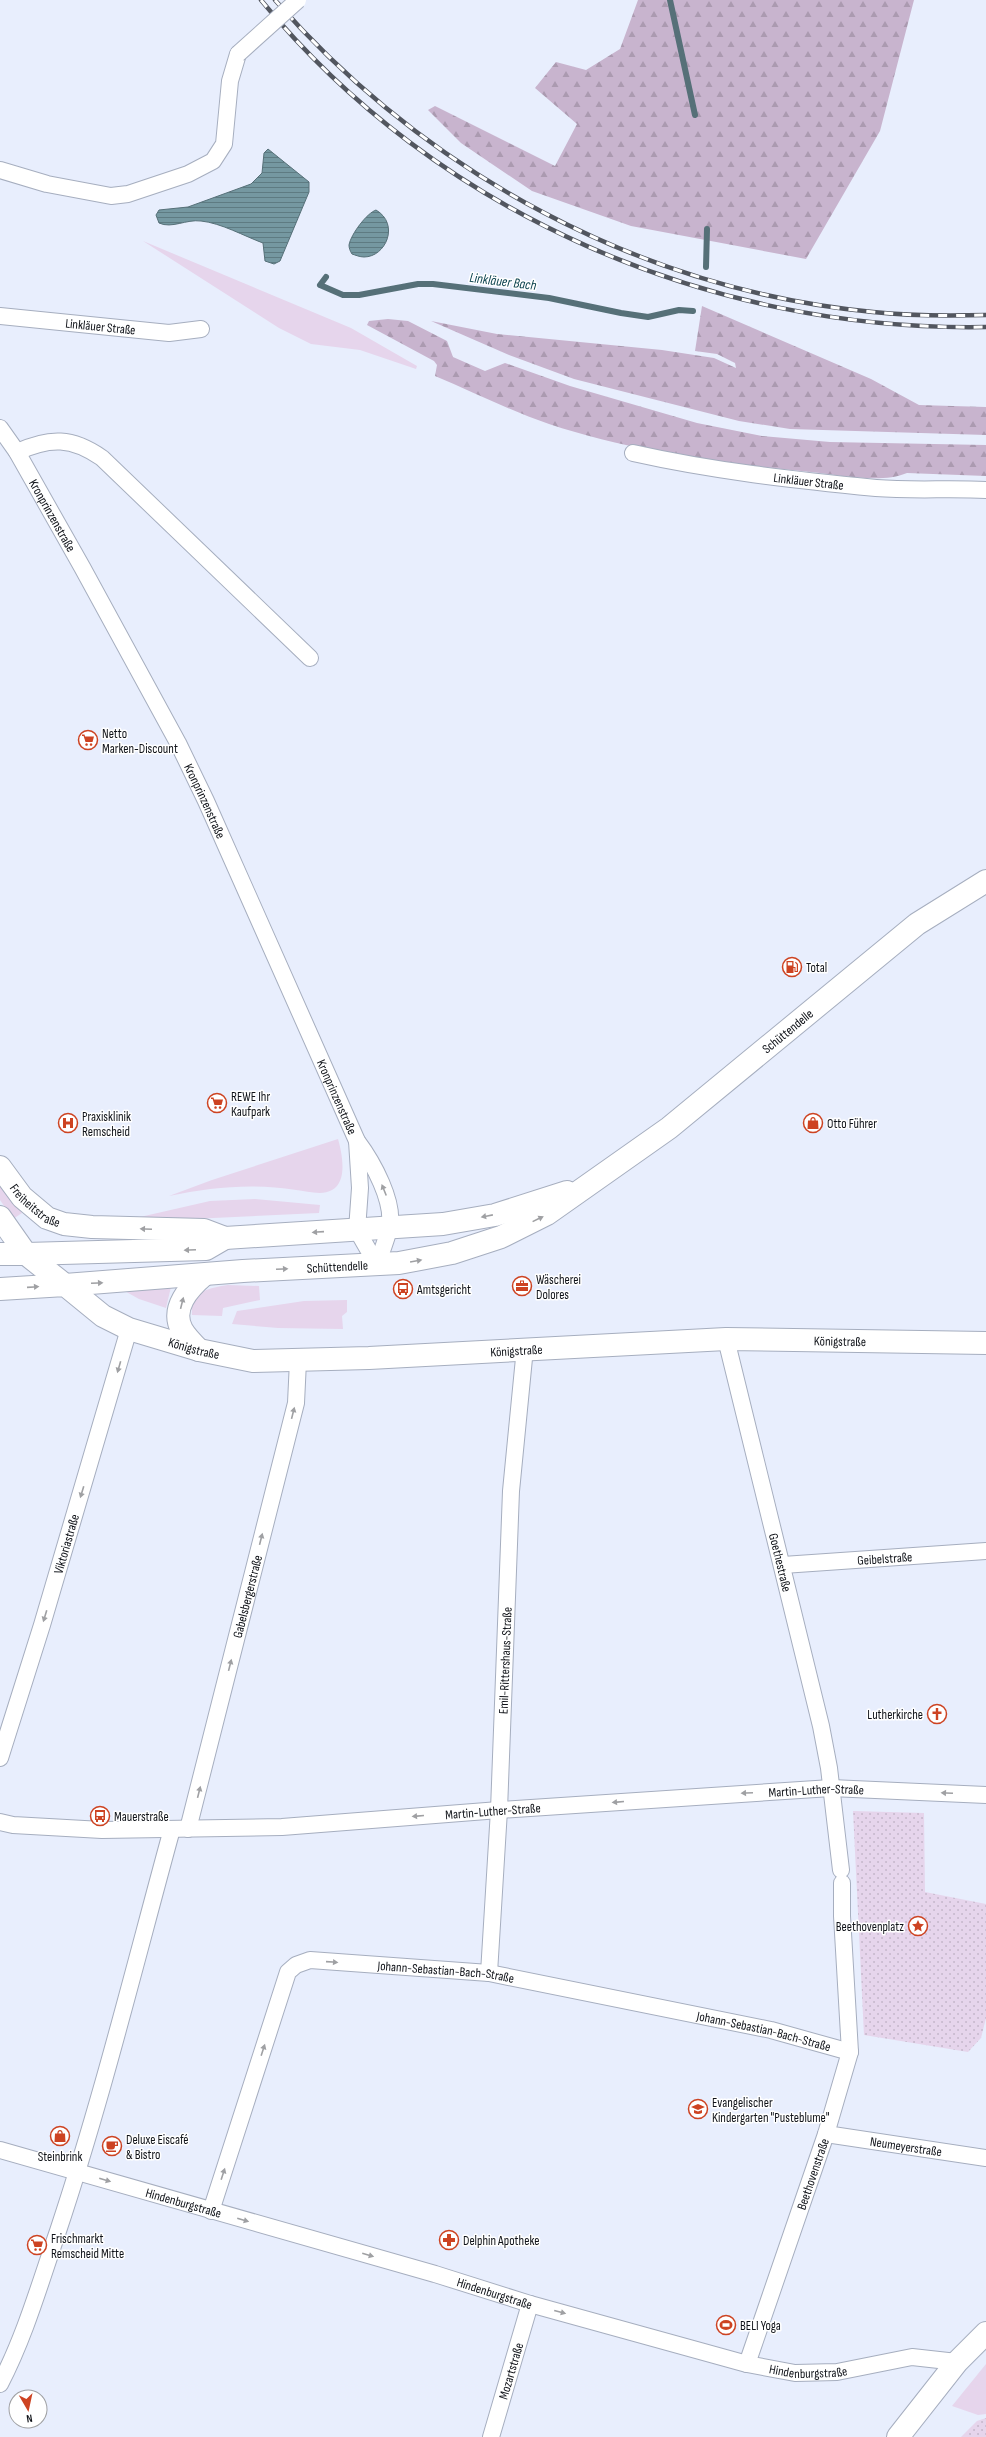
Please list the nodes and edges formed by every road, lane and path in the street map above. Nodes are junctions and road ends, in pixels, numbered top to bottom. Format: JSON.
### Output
{"nodes":[{"id":1,"x":298,"y":0,"type":"edge"},
{"id":2,"x":0,"y":170,"type":"edge"},
{"id":3,"x":0,"y":316,"type":"edge"},
{"id":4,"x":201,"y":329,"type":"dead end"},
{"id":5,"x":0,"y":428,"type":"edge"},
{"id":6,"x":17,"y":452,"type":"junction"},
{"id":7,"x":633,"y":453,"type":"dead end"},
{"id":8,"x":986,"y":490,"type":"edge"},
{"id":9,"x":310,"y":658,"type":"dead end"},
{"id":10,"x":986,"y":881,"type":"edge"},
{"id":11,"x":357,"y":1142,"type":"junction"},
{"id":12,"x":0,"y":1167,"type":"edge"},
{"id":13,"x":591,"y":1184,"type":"junction"},
{"id":14,"x":0,"y":1217,"type":"edge"},
{"id":15,"x":47,"y":1218,"type":"junction"},
{"id":16,"x":82,"y":1226,"type":"joint"},
{"id":17,"x":390,"y":1228,"type":"junction"},
{"id":18,"x":357,"y":1230,"type":"junction"},
{"id":19,"x":225,"y":1238,"type":"junction"},
{"id":20,"x":0,"y":1254,"type":"edge"},
{"id":21,"x":26,"y":1254,"type":"junction"},
{"id":22,"x":69,"y":1254,"type":"junction"},
{"id":23,"x":377,"y":1265,"type":"junction"},
{"id":24,"x":204,"y":1275,"type":"junction"},
{"id":25,"x":65,"y":1285,"type":"junction"},
{"id":26,"x":0,"y":1289,"type":"edge"},
{"id":27,"x":129,"y":1329,"type":"junction"},
{"id":28,"x":726,"y":1339,"type":"junction"},
{"id":29,"x":986,"y":1343,"type":"edge"},
{"id":30,"x":525,"y":1348,"type":"junction"},
{"id":31,"x":198,"y":1350,"type":"junction"},
{"id":32,"x":298,"y":1361,"type":"junction"},
{"id":33,"x":986,"y":1551,"type":"edge"},
{"id":34,"x":782,"y":1565,"type":"junction"},
{"id":35,"x":0,"y":1758,"type":"edge"},
{"id":36,"x":831,"y":1788,"type":"junction"},
{"id":37,"x":986,"y":1795,"type":"edge"},
{"id":38,"x":499,"y":1810,"type":"junction"},
{"id":39,"x":0,"y":1822,"type":"edge"},
{"id":40,"x":172,"y":1829,"type":"junction"},
{"id":41,"x":188,"y":1829,"type":"junction"},
{"id":42,"x":489,"y":1973,"type":"junction"},
{"id":43,"x":850,"y":2052,"type":"junction"},
{"id":44,"x":826,"y":2134,"type":"junction"},
{"id":45,"x":0,"y":2150,"type":"edge"},
{"id":46,"x":986,"y":2158,"type":"edge"},
{"id":47,"x":78,"y":2172,"type":"junction"},
{"id":48,"x":211,"y":2211,"type":"junction"},
{"id":49,"x":530,"y":2304,"type":"junction"},
{"id":50,"x":986,"y":2334,"type":"edge"},
{"id":51,"x":957,"y":2362,"type":"junction"},
{"id":52,"x":747,"y":2364,"type":"junction"},
{"id":53,"x":0,"y":2384,"type":"edge"},
{"id":54,"x":491,"y":2437,"type":"edge"},
{"id":55,"x":898,"y":2437,"type":"edge"}],
"edges":[{"from":1,"to":2,"type":"street","bridge":true},
{"from":3,"to":4,"type":"street","name":"Linkläuer Straße"},
{"from":5,"to":6,"type":"street","name":"Kronprinzenstraße"},
{"from":6,"to":9,"type":"street"},
{"from":6,"to":11,"type":"street","name":"Kronprinzenstraße"},
{"from":7,"to":8,"type":"street","name":"Linkläuer Straße"},
{"from":10,"to":13,"type":"main road","name":"Schüttendelle"},
{"from":17,"to":11,"type":"street","name":"Kronprinzenstraße","one_way":true},
{"from":11,"to":18,"type":"street","name":"Kronprinzenstraße"},
{"from":12,"to":15,"type":"main road","name":"Freiheitstraße"},
{"from":13,"to":17,"type":"main road","name":"Schüttendelle","one_way":true},
{"from":23,"to":13,"type":"main road","name":"Schüttendelle","one_way":true},
{"from":14,"to":21,"type":"main road"},
{"from":15,"to":16,"type":"main road","name":"Freiheitstraße"},
{"from":15,"to":22,"type":"main road"},
{"from":19,"to":16,"type":"main road","name":"Schüttendelle","one_way":true},
{"from":17,"to":18,"type":"main road","name":"Schüttendelle"},
{"from":17,"to":23,"type":"street","name":"Kronprinzenstraße"},
{"from":18,"to":19,"type":"main road","name":"Schüttendelle","one_way":true},
{"from":18,"to":23,"type":"street"},
{"from":19,"to":22,"type":"main road","name":"Schüttendelle","one_way":true},
{"from":20,"to":21,"type":"main road","name":"Schüttendelle"},
{"from":21,"to":22,"type":"main road","name":"Schüttendelle"},
{"from":21,"to":25,"type":"main road","name":"Königstraße"},
{"from":22,"to":25,"type":"main road"},
{"from":24,"to":23,"type":"main road","name":"Schüttendelle","one_way":true},
{"from":25,"to":24,"type":"main road","name":"Schüttendelle","one_way":true},
{"from":31,"to":24,"type":"main road","one_way":true},
{"from":26,"to":25,"type":"main road","name":"Schüttendelle","one_way":true},
{"from":25,"to":27,"type":"main road","name":"Königstraße"},
{"from":27,"to":31,"type":"main road","name":"Königstraße"},
{"from":27,"to":35,"type":"street","name":"Viktoriastraße","one_way":true},
{"from":28,"to":29,"type":"main road","name":"Königstraße"},
{"from":28,"to":30,"type":"main road","name":"Königstraße"},
{"from":28,"to":34,"type":"street","name":"Goethestraße"},
{"from":30,"to":32,"type":"main road","name":"Königstraße"},
{"from":30,"to":38,"type":"street","name":"Emil-Rittershaus-Straße"},
{"from":31,"to":32,"type":"main road","name":"Königstraße"},
{"from":41,"to":32,"type":"street","name":"Gabelsbergerstraße","one_way":true},
{"from":33,"to":34,"type":"street","name":"Geibelstraße"},
{"from":34,"to":36,"type":"street","name":"Goethestraße"},
{"from":37,"to":36,"type":"street","name":"Martin-Luther-Straße","one_way":true},
{"from":36,"to":38,"type":"street","name":"Martin-Luther-Straße","one_way":true},
{"from":36,"to":43,"type":"street","name":"Beethovenstraße"},
{"from":38,"to":41,"type":"street","name":"Martin-Luther-Straße","one_way":true},
{"from":38,"to":42,"type":"street","name":"Emil-Rittershaus-Straße"},
{"from":39,"to":40,"type":"street","name":"Martin-Luther-Straße"},
{"from":40,"to":41,"type":"street","name":"Martin-Luther-Straße"},
{"from":40,"to":47,"type":"street"},
{"from":42,"to":43,"type":"street","name":"Johann-Sebastian-Bach-Straße"},
{"from":48,"to":42,"type":"street","name":"Johann-Sebastian-Bach-Straße","one_way":true},
{"from":43,"to":44,"type":"street","name":"Beethovenstraße"},
{"from":44,"to":46,"type":"street","name":"Neumeyerstraße"},
{"from":44,"to":52,"type":"street","name":"Beethovenstraße"},
{"from":45,"to":47,"type":"street","name":"Hindenburgstraße"},
{"from":47,"to":48,"type":"street","name":"Hindenburgstraße","one_way":true},
{"from":47,"to":53,"type":"street"},
{"from":48,"to":49,"type":"street","name":"Hindenburgstraße","one_way":true},
{"from":49,"to":52,"type":"street","name":"Hindenburgstraße","one_way":true},
{"from":49,"to":54,"type":"street","name":"Mozartstraße"},
{"from":50,"to":51,"type":"main road"},
{"from":51,"to":52,"type":"street","name":"Hindenburgstraße"},
{"from":51,"to":55,"type":"main road"}]}
